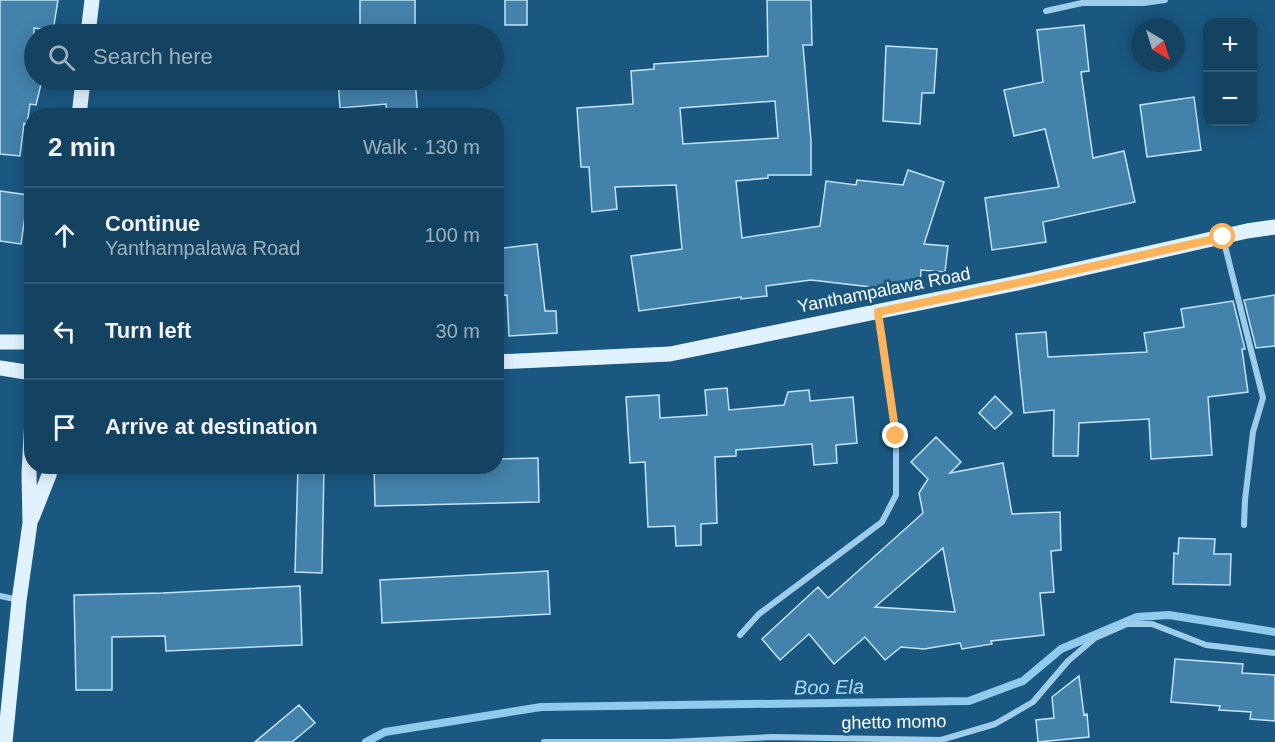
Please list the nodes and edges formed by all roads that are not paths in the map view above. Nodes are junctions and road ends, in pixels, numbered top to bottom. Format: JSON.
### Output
{"nodes":[{"id":1,"x":92,"y":0,"type":"edge"},
{"id":2,"x":1165,"y":0,"type":"edge"},
{"id":3,"x":1046,"y":11,"type":"dead end"},
{"id":4,"x":89,"y":24,"type":"edge"},
{"id":5,"x":82,"y":90,"type":"edge"},
{"id":6,"x":80,"y":108,"type":"edge"},
{"id":7,"x":1275,"y":226,"type":"edge"},
{"id":8,"x":1223,"y":237,"type":"junction"},
{"id":9,"x":878,"y":312,"type":"junction"},
{"id":10,"x":0,"y":342,"type":"edge"},
{"id":11,"x":24,"y":342,"type":"edge"},
{"id":12,"x":504,"y":362,"type":"edge"},
{"id":13,"x":0,"y":368,"type":"edge"},
{"id":14,"x":24,"y":372,"type":"edge"},
{"id":15,"x":29,"y":474,"type":"edge"},
{"id":16,"x":49,"y":474,"type":"edge"},
{"id":17,"x":30,"y":524,"type":"junction"},
{"id":18,"x":1244,"y":525,"type":"dead end"},
{"id":19,"x":0,"y":596,"type":"edge"},
{"id":20,"x":20,"y":600,"type":"junction"},
{"id":21,"x":740,"y":635,"type":"dead end"},
{"id":22,"x":1275,"y":653,"type":"edge"},
{"id":23,"x":5,"y":742,"type":"edge"},
{"id":24,"x":544,"y":742,"type":"edge"}],
"edges":[{"from":1,"to":4,"type":"main road"},
{"from":2,"to":3,"type":"street"},
{"from":5,"to":6,"type":"main road"},
{"from":7,"to":8,"type":"main road","name":"Yanthampalawa Road"},
{"from":8,"to":9,"type":"main road","name":"Yanthampalawa Road"},
{"from":8,"to":18,"type":"street"},
{"from":9,"to":12,"type":"main road","name":"Yanthampalawa Road"},
{"from":9,"to":21,"type":"street"},
{"from":10,"to":11,"type":"main road"},
{"from":13,"to":14,"type":"main road"},
{"from":15,"to":17,"type":"main road"},
{"from":16,"to":17,"type":"main road"},
{"from":17,"to":20,"type":"main road"},
{"from":19,"to":20,"type":"street"},
{"from":20,"to":23,"type":"main road"},
{"from":22,"to":24,"type":"street","name":"ghetto momo"}]}
